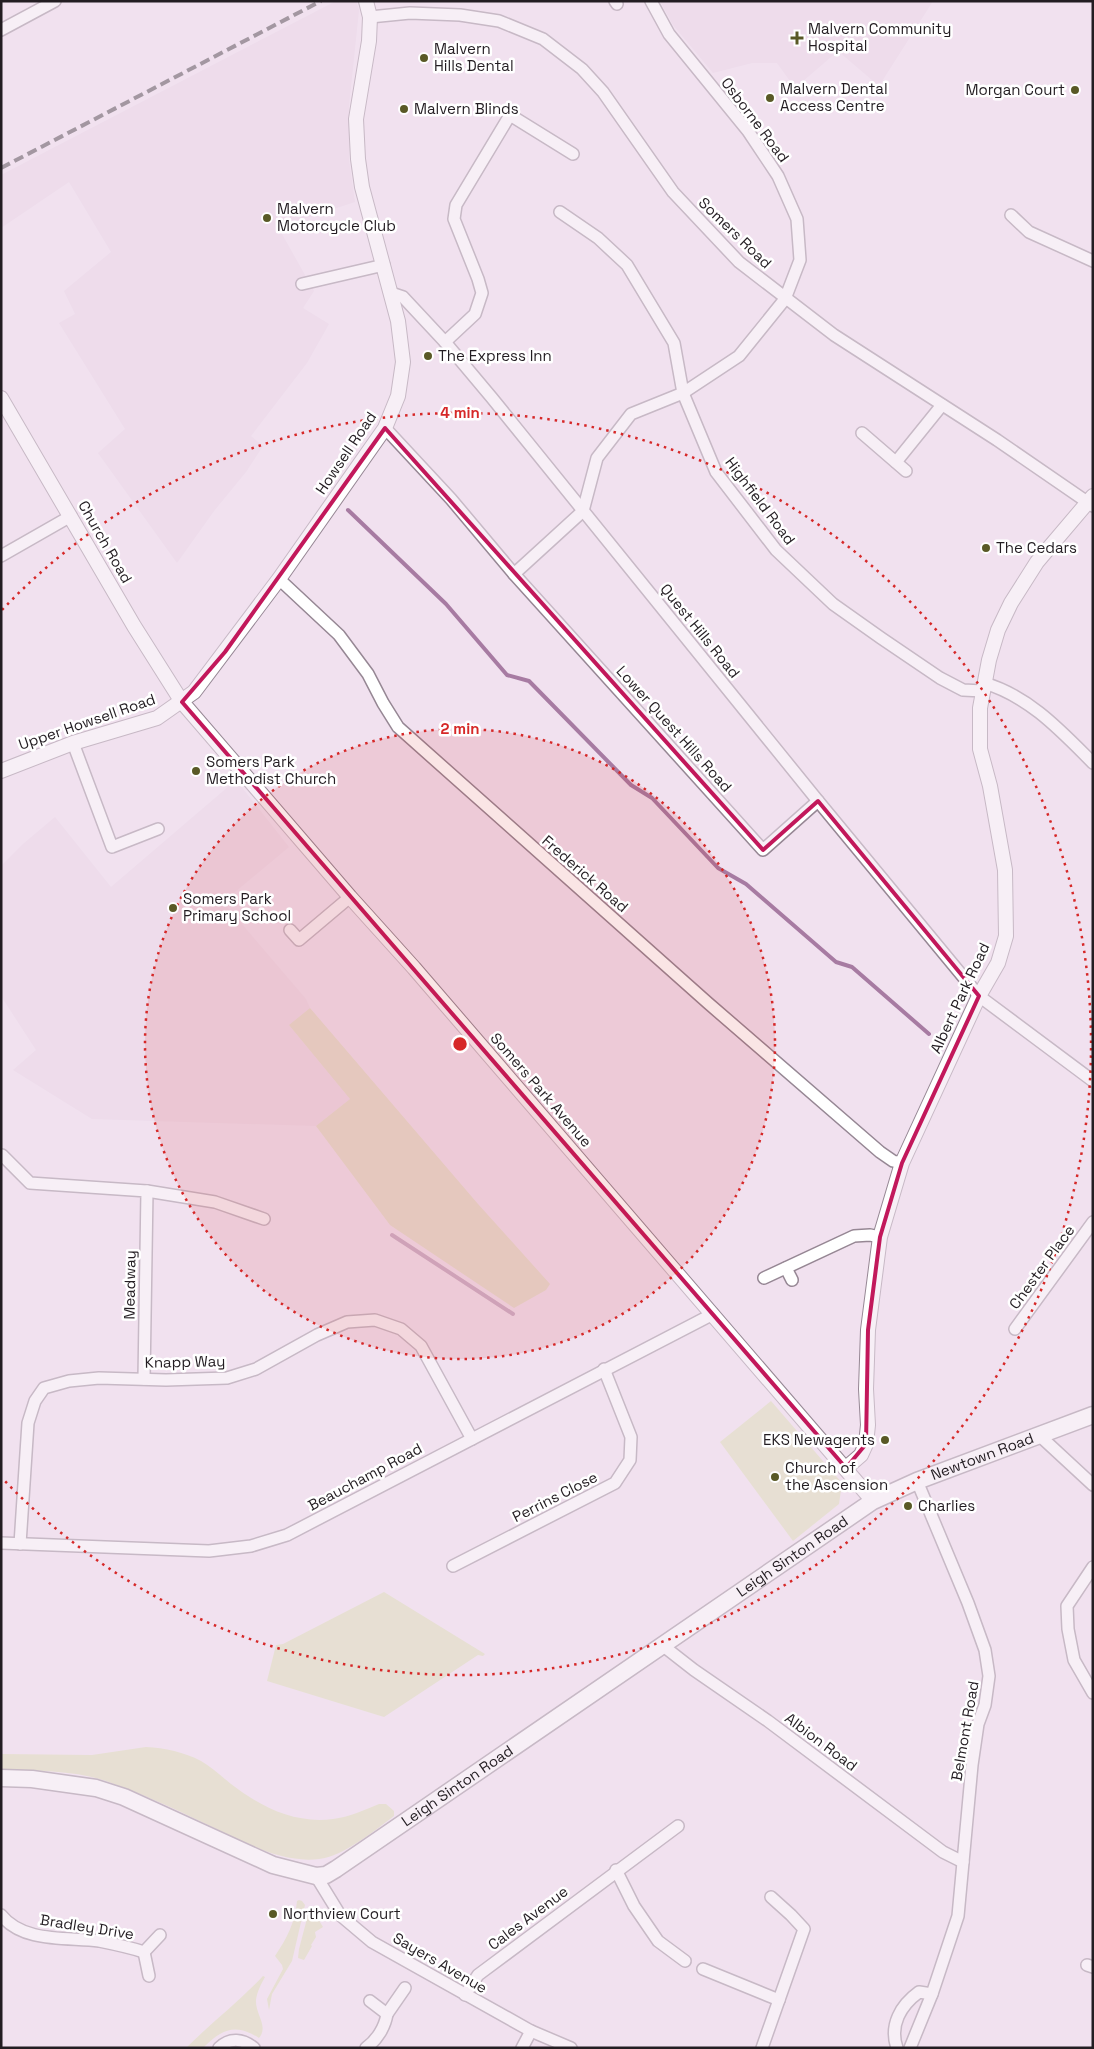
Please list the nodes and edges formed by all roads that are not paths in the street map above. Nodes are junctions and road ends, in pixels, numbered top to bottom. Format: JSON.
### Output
{"nodes":[{"id":1,"x":55,"y":1,"type":"edge"},
{"id":2,"x":366,"y":1,"type":"edge"},
{"id":3,"x":651,"y":1,"type":"edge"},
{"id":4,"x":370,"y":17,"type":"junction"},
{"id":5,"x":1,"y":30,"type":"edge"},
{"id":6,"x":573,"y":154,"type":"dead end"},
{"id":7,"x":560,"y":212,"type":"dead end"},
{"id":8,"x":1011,"y":215,"type":"dead end"},
{"id":9,"x":1093,"y":262,"type":"edge"},
{"id":10,"x":384,"y":265,"type":"junction"},
{"id":11,"x":302,"y":284,"type":"dead end"},
{"id":12,"x":391,"y":293,"type":"junction"},
{"id":13,"x":785,"y":299,"type":"junction"},
{"id":14,"x":445,"y":342,"type":"junction"},
{"id":15,"x":683,"y":393,"type":"junction"},
{"id":16,"x":1,"y":398,"type":"edge"},
{"id":17,"x":942,"y":405,"type":"junction"},
{"id":18,"x":385,"y":428,"type":"junction"},
{"id":19,"x":862,"y":433,"type":"dead end"},
{"id":20,"x":896,"y":462,"type":"junction"},
{"id":21,"x":906,"y":471,"type":"dead end"},
{"id":22,"x":1091,"y":501,"type":"edge"},
{"id":23,"x":583,"y":511,"type":"junction"},
{"id":24,"x":71,"y":516,"type":"junction"},
{"id":25,"x":1,"y":556,"type":"edge"},
{"id":26,"x":514,"y":574,"type":"junction"},
{"id":27,"x":279,"y":579,"type":"junction"},
{"id":28,"x":984,"y":687,"type":"junction"},
{"id":29,"x":182,"y":702,"type":"junction"},
{"id":30,"x":73,"y":743,"type":"junction"},
{"id":31,"x":1093,"y":763,"type":"edge"},
{"id":32,"x":1,"y":771,"type":"edge"},
{"id":33,"x":818,"y":801,"type":"junction"},
{"id":34,"x":158,"y":828,"type":"dead end"},
{"id":35,"x":350,"y":897,"type":"junction"},
{"id":36,"x":290,"y":930,"type":"dead end"},
{"id":37,"x":979,"y":996,"type":"junction"},
{"id":38,"x":1093,"y":1081,"type":"edge"},
{"id":39,"x":2,"y":1155,"type":"edge"},
{"id":40,"x":902,"y":1163,"type":"junction"},
{"id":41,"x":147,"y":1191,"type":"junction"},
{"id":42,"x":264,"y":1219,"type":"dead end"},
{"id":43,"x":1093,"y":1222,"type":"edge"},
{"id":44,"x":880,"y":1237,"type":"junction"},
{"id":45,"x":786,"y":1268,"type":"junction"},
{"id":46,"x":764,"y":1278,"type":"dead end"},
{"id":47,"x":792,"y":1280,"type":"dead end"},
{"id":48,"x":713,"y":1314,"type":"junction"},
{"id":49,"x":1015,"y":1329,"type":"dead end"},
{"id":50,"x":604,"y":1369,"type":"junction"},
{"id":51,"x":144,"y":1379,"type":"junction"},
{"id":52,"x":1093,"y":1416,"type":"edge"},
{"id":53,"x":1040,"y":1436,"type":"junction"},
{"id":54,"x":472,"y":1439,"type":"junction"},
{"id":55,"x":846,"y":1468,"type":"junction"},
{"id":56,"x":917,"y":1481,"type":"junction"},
{"id":57,"x":1093,"y":1485,"type":"edge"},
{"id":58,"x":873,"y":1501,"type":"junction"},
{"id":59,"x":1,"y":1543,"type":"edge"},
{"id":60,"x":20,"y":1544,"type":"junction"},
{"id":61,"x":453,"y":1566,"type":"dead end"},
{"id":62,"x":1093,"y":1567,"type":"edge"},
{"id":63,"x":662,"y":1645,"type":"junction"},
{"id":64,"x":1093,"y":1693,"type":"edge"},
{"id":65,"x":1,"y":1778,"type":"edge"},
{"id":66,"x":678,"y":1826,"type":"dead end"},
{"id":67,"x":964,"y":1862,"type":"junction"},
{"id":68,"x":616,"y":1870,"type":"junction"},
{"id":69,"x":316,"y":1876,"type":"junction"},
{"id":70,"x":771,"y":1897,"type":"dead end"},
{"id":71,"x":1,"y":1915,"type":"edge"},
{"id":72,"x":160,"y":1935,"type":"dead end"},
{"id":73,"x":144,"y":1952,"type":"junction"},
{"id":74,"x":685,"y":1961,"type":"dead end"},
{"id":75,"x":703,"y":1969,"type":"dead end"},
{"id":76,"x":149,"y":1976,"type":"dead end"},
{"id":77,"x":405,"y":1988,"type":"dead end"},
{"id":78,"x":932,"y":1994,"type":"junction"},
{"id":79,"x":465,"y":1995,"type":"junction"},
{"id":80,"x":779,"y":2000,"type":"junction"},
{"id":81,"x":370,"y":2002,"type":"dead end"},
{"id":82,"x":387,"y":2014,"type":"junction"},
{"id":83,"x":531,"y":2031,"type":"junction"},
{"id":84,"x":219,"y":2048,"type":"edge"},
{"id":85,"x":254,"y":2048,"type":"edge"},
{"id":86,"x":366,"y":2048,"type":"edge"},
{"id":87,"x":522,"y":2048,"type":"edge"},
{"id":88,"x":571,"y":2048,"type":"edge"},
{"id":89,"x":762,"y":2048,"type":"edge"},
{"id":90,"x":897,"y":2048,"type":"edge"},
{"id":91,"x":910,"y":2048,"type":"edge"}],
"edges":[{"from":1,"to":5,"type":"street"},
{"from":2,"to":4,"type":"street","name":"Howsell Road"},
{"from":3,"to":13,"type":"street","name":"Osborne Road"},
{"from":4,"to":10,"type":"street","name":"Howsell Road"},
{"from":4,"to":13,"type":"street","name":"Somers Road"},
{"from":6,"to":14,"type":"street"},
{"from":7,"to":15,"type":"street","name":"Highfield Road"},
{"from":8,"to":9,"type":"street"},
{"from":10,"to":11,"type":"street"},
{"from":10,"to":12,"type":"street","name":"Howsell Road"},
{"from":12,"to":14,"type":"street","name":"Quest Hills Road"},
{"from":12,"to":18,"type":"street","name":"Howsell Road"},
{"from":13,"to":15,"type":"street","name":"Osborne Road"},
{"from":13,"to":17,"type":"street","name":"Somers Road"},
{"from":14,"to":23,"type":"street","name":"Quest Hills Road"},
{"from":15,"to":23,"type":"street","name":"Osborne Road"},
{"from":15,"to":28,"type":"street","name":"Highfield Road"},
{"from":16,"to":24,"type":"street","name":"Church Road"},
{"from":17,"to":20,"type":"street"},
{"from":17,"to":22,"type":"street","name":"Somers Road"},
{"from":18,"to":26,"type":"street","name":"Lower Quest Hills Road"},
{"from":18,"to":27,"type":"street","name":"Howsell Road"},
{"from":19,"to":20,"type":"street"},
{"from":20,"to":21,"type":"street"},
{"from":22,"to":28,"type":"street","name":"Albert Park Road"},
{"from":23,"to":26,"type":"street"},
{"from":23,"to":33,"type":"street","name":"Quest Hills Road"},
{"from":24,"to":25,"type":"street"},
{"from":24,"to":29,"type":"street","name":"Church Road"},
{"from":26,"to":33,"type":"street","name":"Lower Quest Hills Road"},
{"from":27,"to":29,"type":"street","name":"Howsell Road"},
{"from":27,"to":40,"type":"street","name":"Frederick Road"},
{"from":28,"to":31,"type":"street","name":"Highfield Road"},
{"from":28,"to":37,"type":"street","name":"Albert Park Road"},
{"from":29,"to":30,"type":"street","name":"Upper Howsell Road"},
{"from":29,"to":35,"type":"street","name":"Somers Park Avenue"},
{"from":30,"to":32,"type":"street","name":"Upper Howsell Road"},
{"from":30,"to":34,"type":"street"},
{"from":33,"to":37,"type":"street","name":"Quest Hills Road"},
{"from":35,"to":36,"type":"street"},
{"from":35,"to":48,"type":"street","name":"Somers Park Avenue"},
{"from":37,"to":38,"type":"street","name":"Quest Hills Road"},
{"from":37,"to":40,"type":"street","name":"Albert Park Road"},
{"from":39,"to":41,"type":"street"},
{"from":40,"to":44,"type":"street","name":"Albert Park Road"},
{"from":41,"to":42,"type":"street"},
{"from":41,"to":51,"type":"street","name":"Meadway"},
{"from":43,"to":49,"type":"street","name":"Chester Place"},
{"from":44,"to":45,"type":"street"},
{"from":44,"to":55,"type":"street","name":"Albert Park Road"},
{"from":45,"to":46,"type":"street"},
{"from":45,"to":47,"type":"street"},
{"from":48,"to":50,"type":"street","name":"Beauchamp Road"},
{"from":48,"to":55,"type":"street","name":"Somers Park Avenue"},
{"from":50,"to":54,"type":"street","name":"Beauchamp Road"},
{"from":50,"to":61,"type":"street","name":"Perrins Close"},
{"from":51,"to":54,"type":"street","name":"Knapp Way"},
{"from":51,"to":60,"type":"street","name":"Knapp Way"},
{"from":52,"to":53,"type":"main road","name":"Newtown Road"},
{"from":53,"to":56,"type":"main road","name":"Newtown Road"},
{"from":53,"to":57,"type":"street"},
{"from":54,"to":60,"type":"street","name":"Beauchamp Road"},
{"from":55,"to":58,"type":"street","name":"Somers Park Avenue"},
{"from":56,"to":58,"type":"main road","name":"Newtown Road"},
{"from":56,"to":67,"type":"street","name":"Belmont Road"},
{"from":58,"to":63,"type":"main road","name":"Leigh Sinton Road"},
{"from":59,"to":60,"type":"street","name":"Beauchamp Road"},
{"from":62,"to":64,"type":"street"},
{"from":63,"to":67,"type":"street","name":"Albion Road"},
{"from":63,"to":69,"type":"main road","name":"Leigh Sinton Road"},
{"from":65,"to":69,"type":"main road"},
{"from":66,"to":68,"type":"street","name":"Cales Avenue"},
{"from":67,"to":78,"type":"street","name":"Belmont Road"},
{"from":68,"to":74,"type":"street"},
{"from":68,"to":79,"type":"street","name":"Cales Avenue"},
{"from":69,"to":79,"type":"street","name":"Sayers Avenue"},
{"from":70,"to":80,"type":"street"},
{"from":71,"to":73,"type":"street","name":"Bradley Drive"},
{"from":72,"to":73,"type":"street","name":"Bradley Drive"},
{"from":73,"to":76,"type":"street","name":"Bradley Drive"},
{"from":75,"to":80,"type":"street"},
{"from":77,"to":82,"type":"street"},
{"from":78,"to":90,"type":"street"},
{"from":78,"to":91,"type":"street","name":"Belmont Road"},
{"from":79,"to":83,"type":"street","name":"Sayers Avenue"},
{"from":80,"to":89,"type":"street"},
{"from":81,"to":82,"type":"street"},
{"from":82,"to":86,"type":"street"},
{"from":83,"to":87,"type":"street"},
{"from":83,"to":88,"type":"street","name":"Sayers Avenue"},
{"from":84,"to":85,"type":"street"}]}
